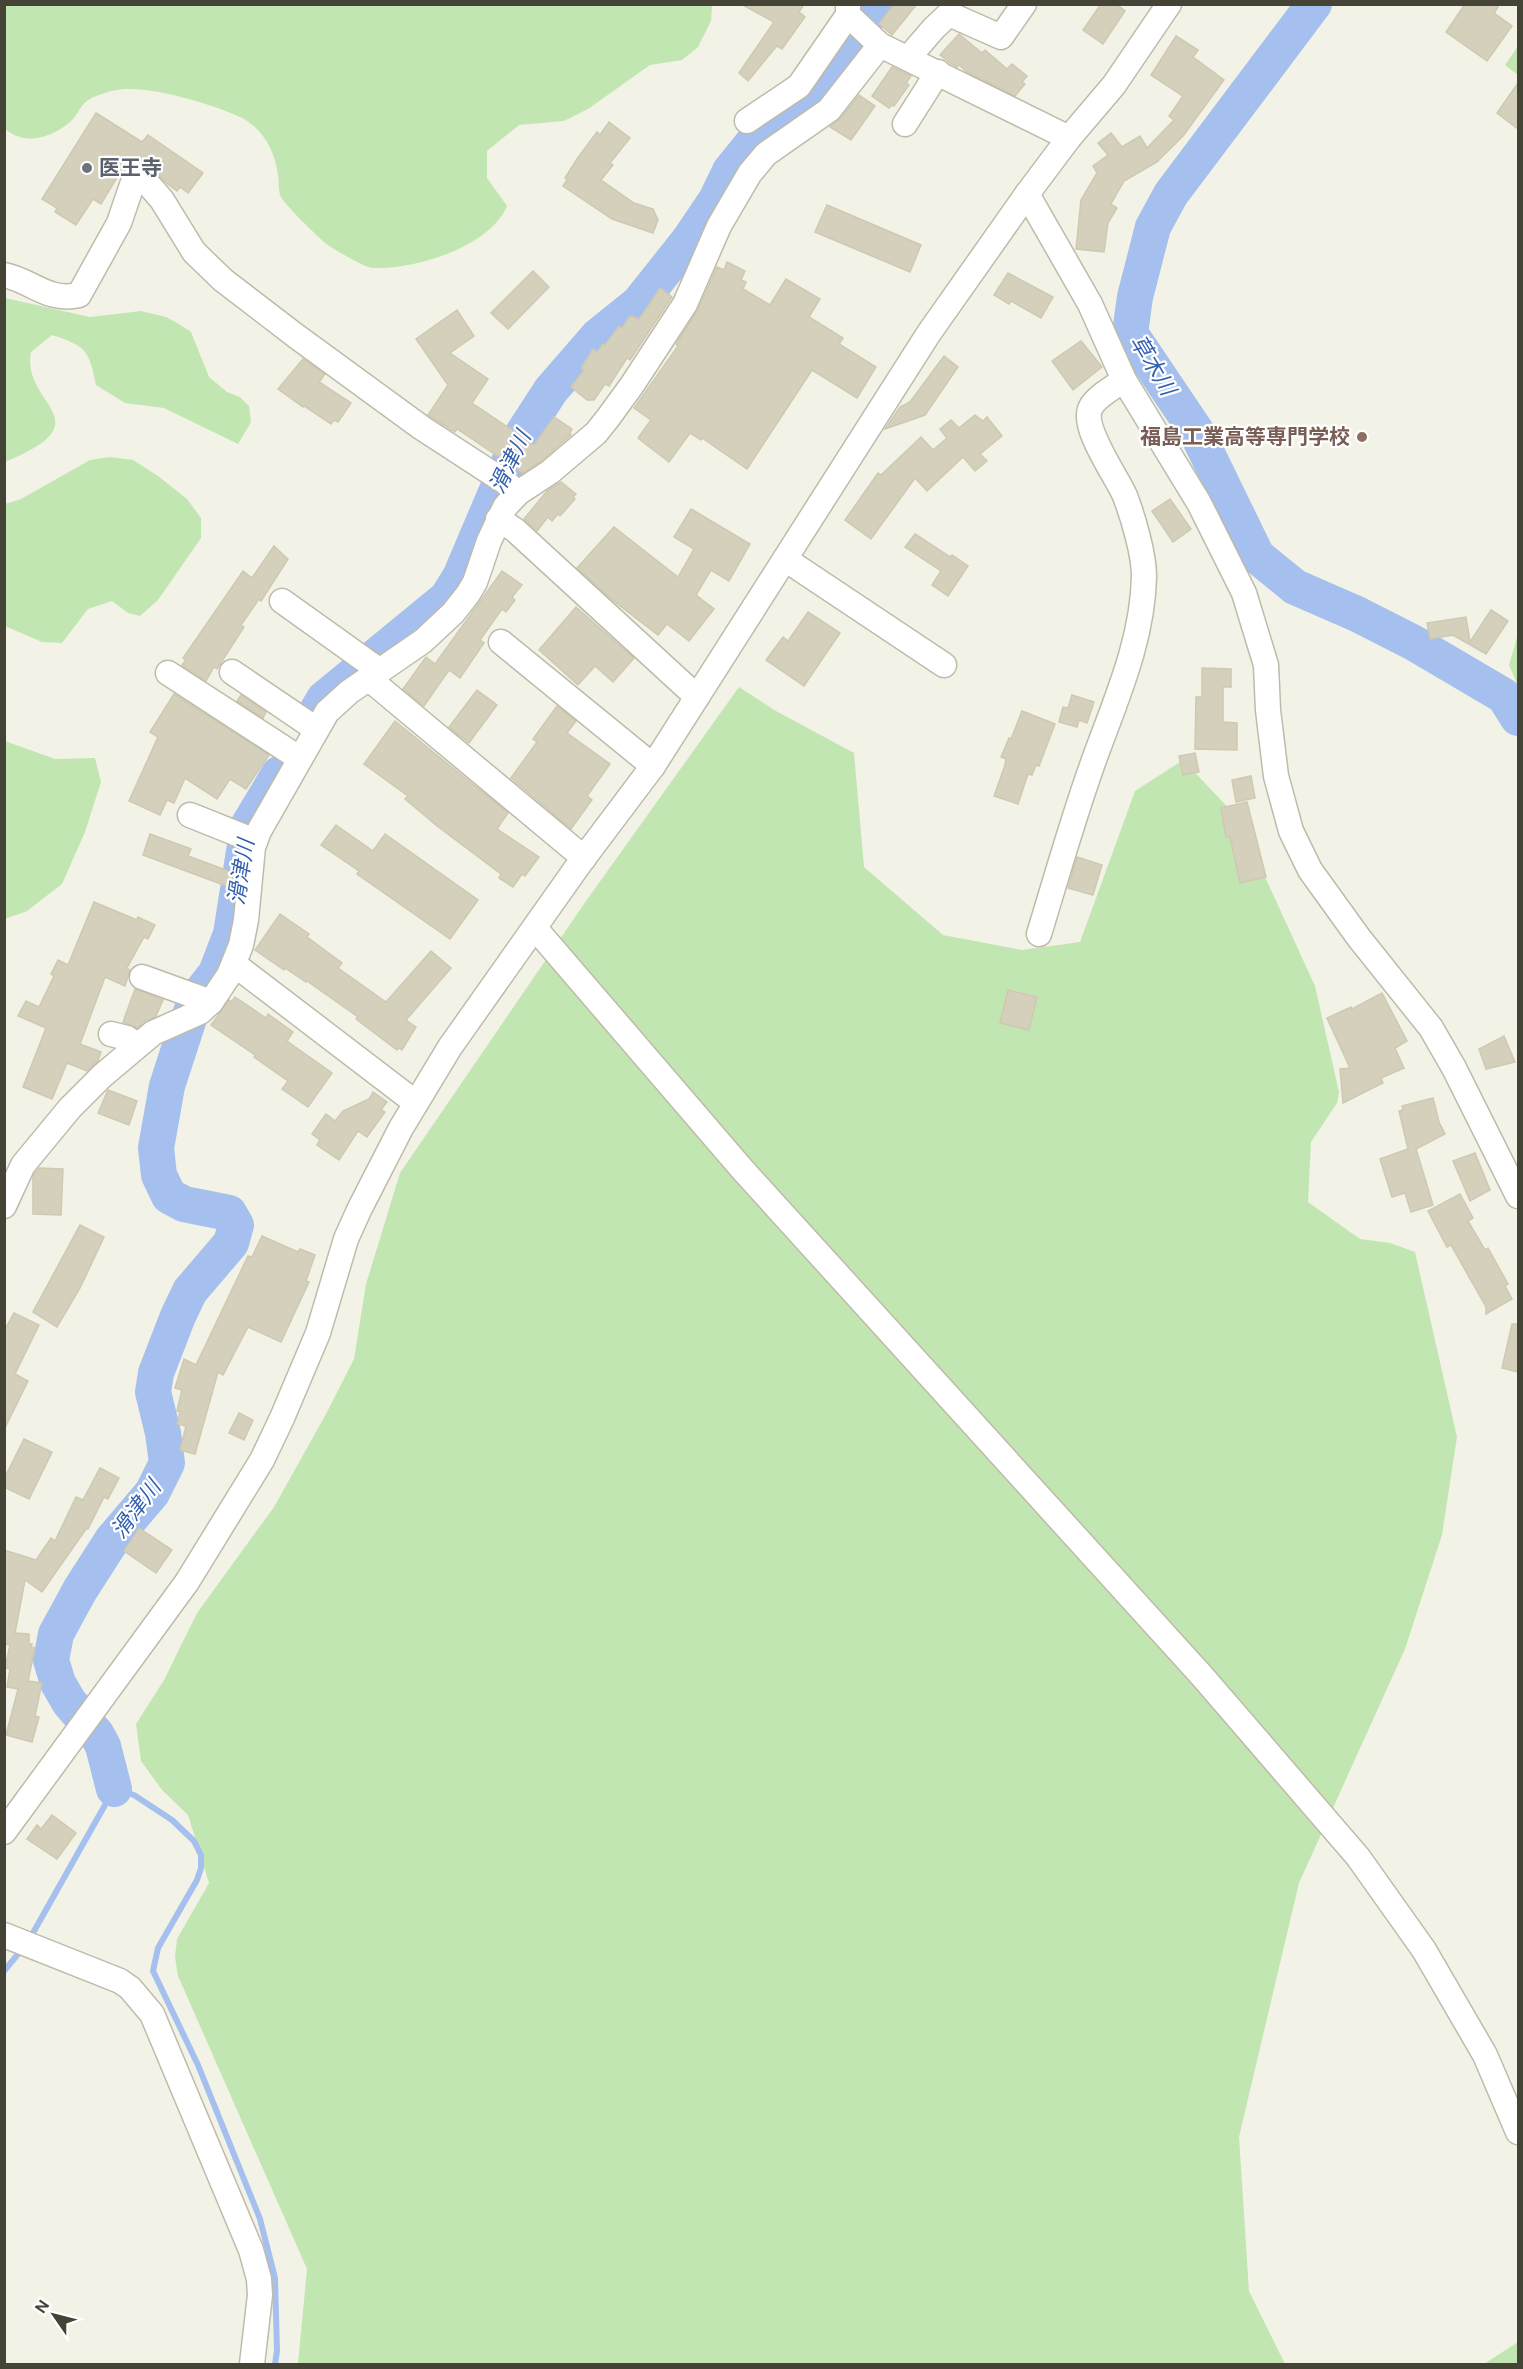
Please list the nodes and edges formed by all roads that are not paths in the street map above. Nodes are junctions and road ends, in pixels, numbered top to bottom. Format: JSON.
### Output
{"nodes":[{"id":1,"x":936,"y":4,"type":"edge"},
{"id":2,"x":1024,"y":4,"type":"edge"},
{"id":3,"x":1169,"y":4,"type":"edge"},
{"id":4,"x":849,"y":12,"type":"edge"},
{"id":5,"x":889,"y":48,"type":"junction"},
{"id":6,"x":938,"y":72,"type":"junction"},
{"id":7,"x":747,"y":121,"type":"dead end"},
{"id":8,"x":905,"y":124,"type":"dead end"},
{"id":9,"x":1069,"y":138,"type":"junction"},
{"id":10,"x":1027,"y":194,"type":"junction"},
{"id":11,"x":4,"y":275,"type":"edge"},
{"id":12,"x":1124,"y":380,"type":"junction"},
{"id":13,"x":518,"y":494,"type":"junction"},
{"id":14,"x":498,"y":519,"type":"junction"},
{"id":15,"x":785,"y":559,"type":"junction"},
{"id":16,"x":282,"y":601,"type":"dead end"},
{"id":17,"x":501,"y":642,"type":"dead end"},
{"id":18,"x":944,"y":665,"type":"dead end"},
{"id":19,"x":232,"y":672,"type":"dead end"},
{"id":20,"x":168,"y":673,"type":"dead end"},
{"id":21,"x":374,"y":675,"type":"junction"},
{"id":22,"x":697,"y":697,"type":"junction"},
{"id":23,"x":316,"y":729,"type":"junction"},
{"id":24,"x":299,"y":758,"type":"junction"},
{"id":25,"x":654,"y":766,"type":"junction"},
{"id":26,"x":190,"y":815,"type":"dead end"},
{"id":27,"x":255,"y":841,"type":"junction"},
{"id":28,"x":584,"y":858,"type":"junction"},
{"id":29,"x":535,"y":927,"type":"junction"},
{"id":30,"x":1039,"y":934,"type":"dead end"},
{"id":31,"x":234,"y":964,"type":"junction"},
{"id":32,"x":142,"y":977,"type":"dead end"},
{"id":33,"x":211,"y":1002,"type":"junction"},
{"id":34,"x":111,"y":1034,"type":"dead end"},
{"id":35,"x":138,"y":1045,"type":"junction"},
{"id":36,"x":416,"y":1103,"type":"junction"},
{"id":37,"x":1518,"y":1196,"type":"edge"},
{"id":38,"x":4,"y":1206,"type":"edge"},
{"id":39,"x":4,"y":1832,"type":"edge"},
{"id":40,"x":4,"y":1935,"type":"edge"},
{"id":41,"x":1518,"y":2132,"type":"edge"},
{"id":42,"x":252,"y":2364,"type":"edge"}],
"edges":[{"from":1,"to":5,"type":"street"},
{"from":2,"to":5,"type":"street"},
{"from":3,"to":9,"type":"street"},
{"from":4,"to":5,"type":"street"},
{"from":4,"to":7,"type":"street"},
{"from":5,"to":6,"type":"street"},
{"from":5,"to":13,"type":"street"},
{"from":6,"to":8,"type":"street"},
{"from":6,"to":9,"type":"street"},
{"from":9,"to":10,"type":"street"},
{"from":10,"to":12,"type":"street"},
{"from":10,"to":15,"type":"street"},
{"from":11,"to":13,"type":"street"},
{"from":12,"to":30,"type":"street"},
{"from":12,"to":37,"type":"street"},
{"from":13,"to":14,"type":"street"},
{"from":14,"to":21,"type":"street"},
{"from":14,"to":22,"type":"street"},
{"from":15,"to":18,"type":"street"},
{"from":15,"to":22,"type":"street"},
{"from":16,"to":21,"type":"street"},
{"from":17,"to":25,"type":"street"},
{"from":19,"to":23,"type":"street"},
{"from":20,"to":24,"type":"street"},
{"from":21,"to":23,"type":"street"},
{"from":21,"to":28,"type":"street"},
{"from":22,"to":25,"type":"street"},
{"from":23,"to":24,"type":"street"},
{"from":24,"to":27,"type":"street"},
{"from":25,"to":28,"type":"street"},
{"from":26,"to":27,"type":"street"},
{"from":27,"to":31,"type":"street"},
{"from":28,"to":29,"type":"street"},
{"from":29,"to":36,"type":"street"},
{"from":29,"to":41,"type":"street"},
{"from":31,"to":33,"type":"street"},
{"from":31,"to":36,"type":"street"},
{"from":32,"to":33,"type":"street"},
{"from":33,"to":35,"type":"street"},
{"from":34,"to":35,"type":"street"},
{"from":35,"to":38,"type":"street"},
{"from":36,"to":39,"type":"street"},
{"from":40,"to":42,"type":"street"}]}
